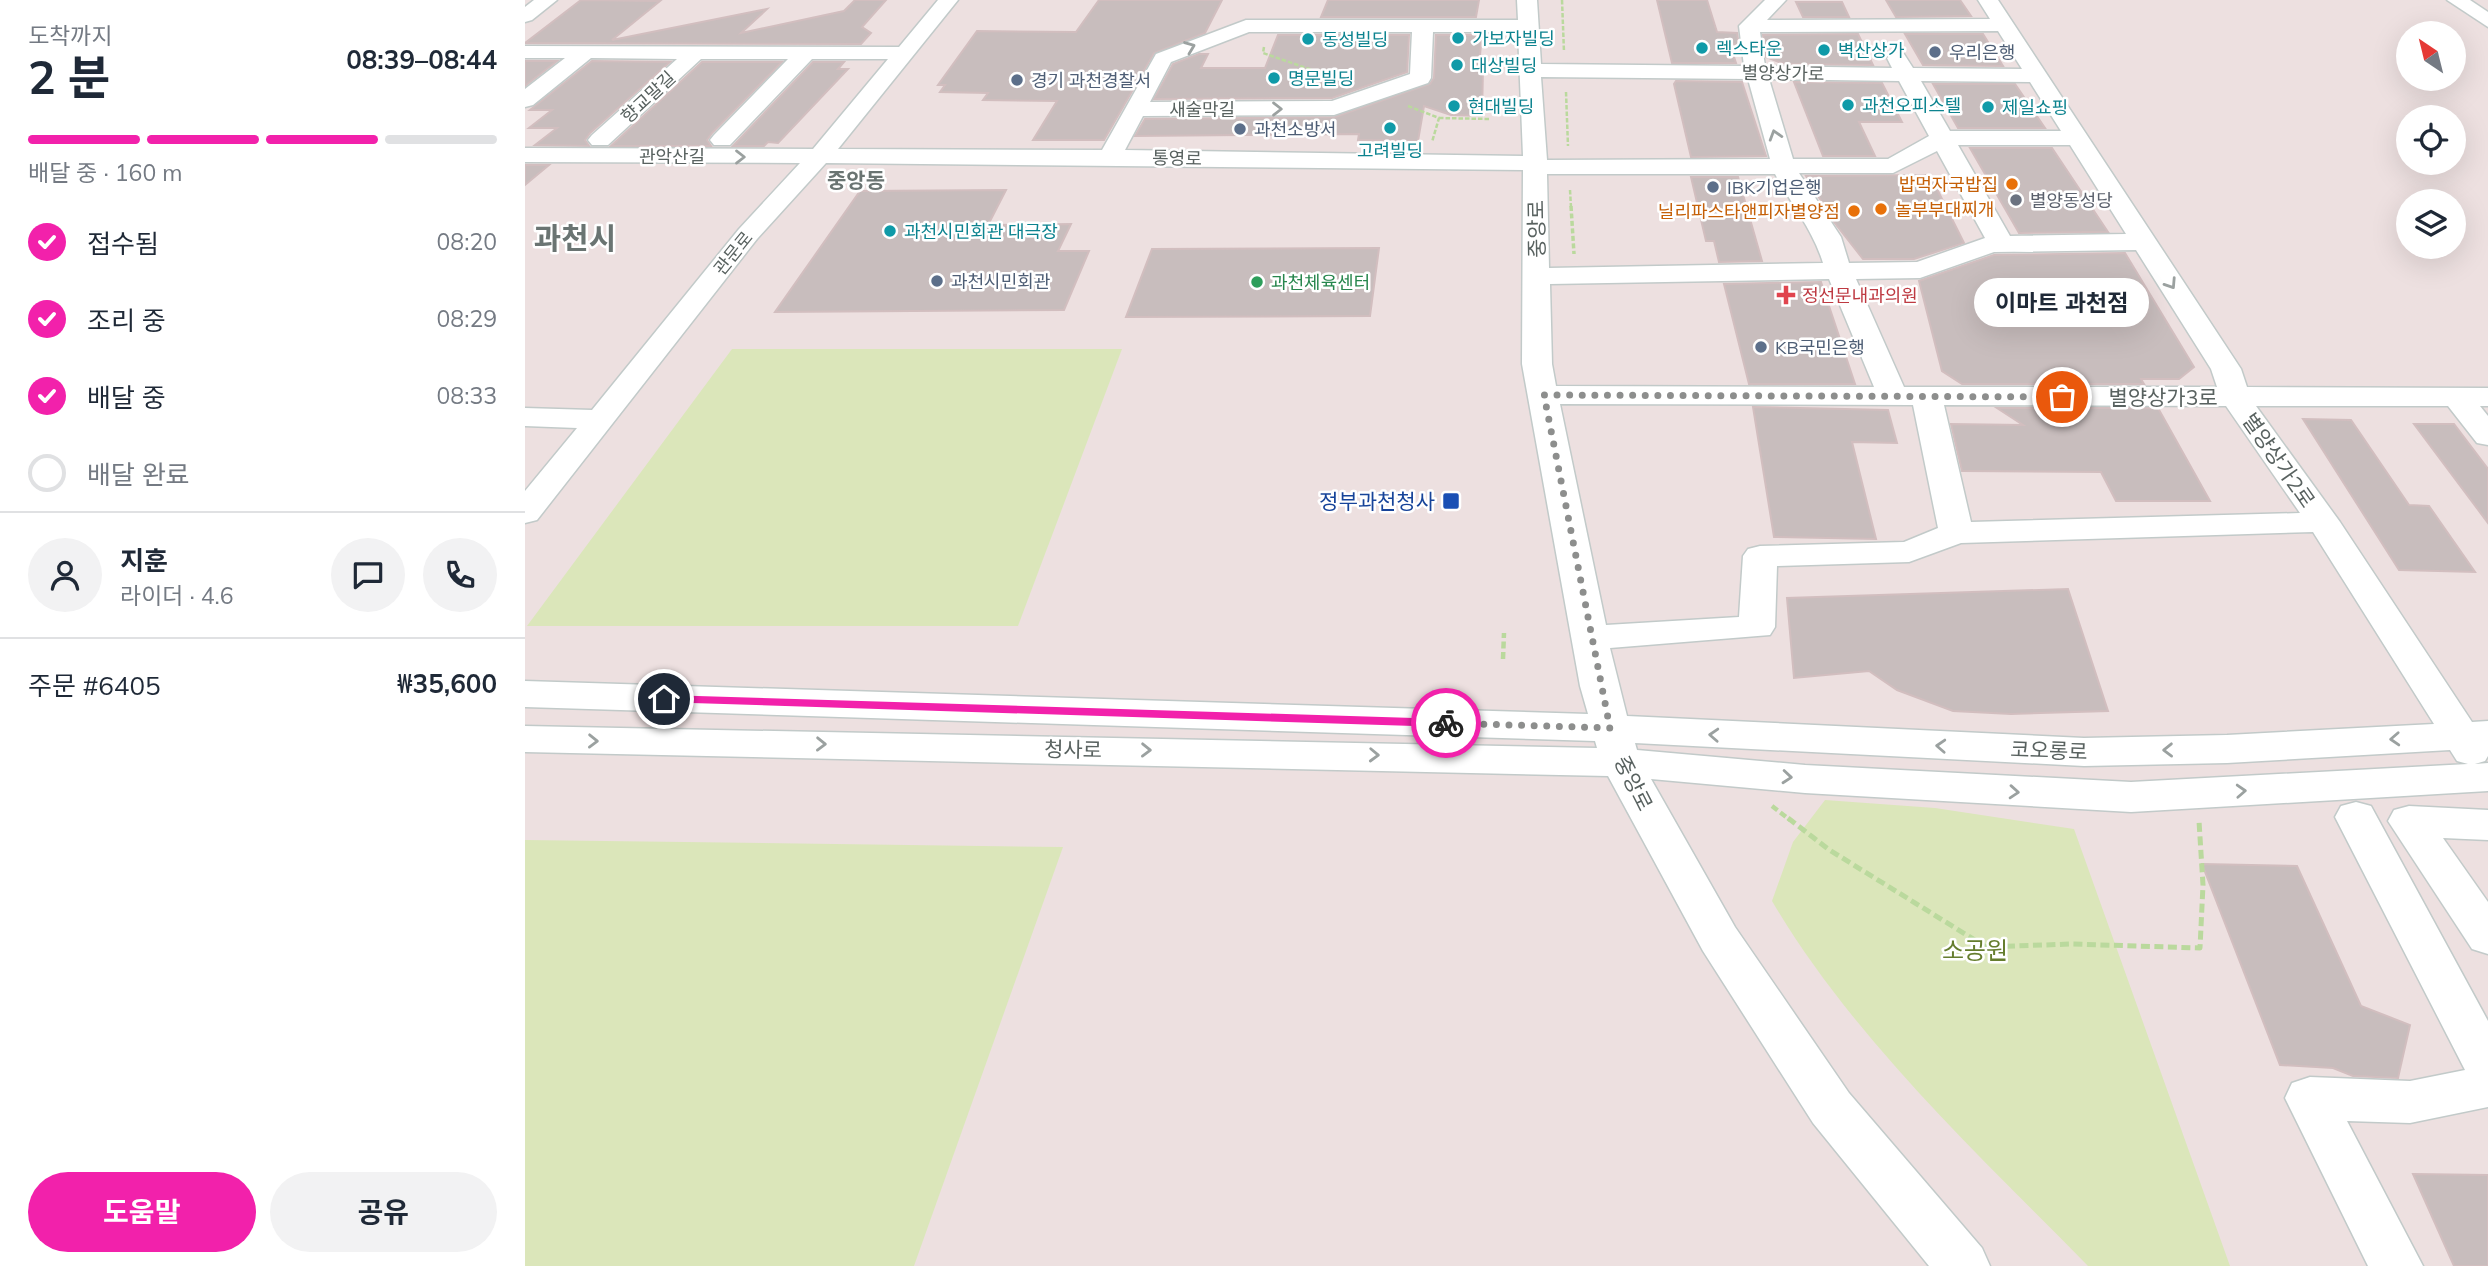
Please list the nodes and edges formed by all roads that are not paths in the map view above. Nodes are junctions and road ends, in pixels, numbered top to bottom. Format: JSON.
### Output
{"nodes":[{"id":1,"x":547,"y":0,"type":"edge"},
{"id":2,"x":948,"y":0,"type":"edge"},
{"id":3,"x":1776,"y":0,"type":"edge"},
{"id":4,"x":1988,"y":0,"type":"edge"},
{"id":5,"x":2458,"y":0,"type":"edge"},
{"id":6,"x":1527,"y":13,"type":"edge"},
{"id":7,"x":525,"y":15,"type":"edge"},
{"id":8,"x":2488,"y":21,"type":"edge"},
{"id":9,"x":1423,"y":25,"type":"junction"},
{"id":10,"x":2003,"y":25,"type":"junction"},
{"id":11,"x":1749,"y":26,"type":"junction"},
{"id":12,"x":1878,"y":26,"type":"junction"},
{"id":13,"x":525,"y":52,"type":"edge"},
{"id":14,"x":586,"y":52,"type":"junction"},
{"id":15,"x":695,"y":53,"type":"junction"},
{"id":16,"x":806,"y":53,"type":"junction"},
{"id":17,"x":904,"y":53,"type":"junction"},
{"id":18,"x":1547,"y":70,"type":"junction"},
{"id":19,"x":1756,"y":73,"type":"junction"},
{"id":20,"x":1907,"y":75,"type":"junction"},
{"id":21,"x":2036,"y":76,"type":"junction"},
{"id":22,"x":525,"y":100,"type":"edge"},
{"id":23,"x":1135,"y":109,"type":"junction"},
{"id":24,"x":1943,"y":138,"type":"junction"},
{"id":25,"x":2077,"y":138,"type":"junction"},
{"id":26,"x":600,"y":140,"type":"dead end"},
{"id":27,"x":722,"y":140,"type":"dead end"},
{"id":28,"x":525,"y":155,"type":"edge"},
{"id":29,"x":819,"y":157,"type":"junction"},
{"id":30,"x":1110,"y":157,"type":"junction"},
{"id":31,"x":1546,"y":166,"type":"junction"},
{"id":32,"x":1784,"y":168,"type":"junction"},
{"id":33,"x":2144,"y":242,"type":"junction"},
{"id":34,"x":2001,"y":243,"type":"junction"},
{"id":35,"x":1839,"y":272,"type":"junction"},
{"id":36,"x":1537,"y":275,"type":"junction"},
{"id":37,"x":1544,"y":395,"type":"junction"},
{"id":38,"x":1893,"y":396,"type":"junction"},
{"id":39,"x":1927,"y":397,"type":"junction"},
{"id":40,"x":2235,"y":397,"type":"junction"},
{"id":41,"x":2457,"y":397,"type":"junction"},
{"id":42,"x":2488,"y":397,"type":"edge"},
{"id":43,"x":525,"y":417,"type":"edge"},
{"id":44,"x":600,"y":419,"type":"junction"},
{"id":45,"x":2488,"y":435,"type":"edge"},
{"id":46,"x":525,"y":513,"type":"edge"},
{"id":47,"x":2323,"y":522,"type":"junction"},
{"id":48,"x":1956,"y":533,"type":"junction"},
{"id":49,"x":1591,"y":638,"type":"junction"},
{"id":50,"x":525,"y":694,"type":"edge"},
{"id":51,"x":2473,"y":735,"type":"edge"},
{"id":52,"x":525,"y":739,"type":"edge"},
{"id":53,"x":1616,"y":745,"type":"junction"},
{"id":54,"x":2488,"y":775,"type":"edge"},
{"id":55,"x":2356,"y":817,"type":"dead end"},
{"id":56,"x":2488,"y":825,"type":"edge"},
{"id":57,"x":2487,"y":934,"type":"edge"},
{"id":58,"x":2488,"y":1067,"type":"edge"},
{"id":59,"x":2488,"y":1086,"type":"edge"},
{"id":60,"x":1963,"y":1266,"type":"edge"},
{"id":61,"x":2396,"y":1266,"type":"edge"}],
"edges":[{"from":1,"to":7,"type":"street"},
{"from":2,"to":17,"type":"street","name":"관문로"},
{"from":3,"to":11,"type":"street"},
{"from":4,"to":10,"type":"street","name":"별양상가2로"},
{"from":5,"to":8,"type":"street"},
{"from":6,"to":9,"type":"street","name":"새술막길"},
{"from":6,"to":18,"type":"street","name":"중앙로"},
{"from":23,"to":9,"type":"street","name":"새술막길","one_way":true},
{"from":23,"to":9,"type":"street","name":"새술막길","one_way":true},
{"from":10,"to":12,"type":"street"},
{"from":10,"to":21,"type":"street","name":"별양상가2로"},
{"from":11,"to":12,"type":"street"},
{"from":11,"to":19,"type":"street"},
{"from":12,"to":20,"type":"street"},
{"from":13,"to":14,"type":"street","name":"향교말길"},
{"from":14,"to":15,"type":"street","name":"향교말길"},
{"from":14,"to":22,"type":"street"},
{"from":15,"to":16,"type":"street","name":"향교말길"},
{"from":15,"to":26,"type":"street","name":"향교말길"},
{"from":16,"to":17,"type":"street","name":"향교말길"},
{"from":16,"to":27,"type":"street"},
{"from":17,"to":29,"type":"street","name":"관문로"},
{"from":18,"to":19,"type":"street","name":"별양상가로"},
{"from":18,"to":31,"type":"street","name":"중앙로"},
{"from":19,"to":20,"type":"street","name":"별양상가로"},
{"from":32,"to":19,"type":"street","one_way":true},
{"from":20,"to":21,"type":"street","name":"별양상가로"},
{"from":20,"to":24,"type":"street"},
{"from":21,"to":25,"type":"street","name":"별양상가2로"},
{"from":23,"to":30,"type":"street","name":"새술막길"},
{"from":24,"to":25,"type":"street"},
{"from":24,"to":32,"type":"street","name":"통영로"},
{"from":24,"to":34,"type":"street"},
{"from":25,"to":33,"type":"street","name":"별양상가2로"},
{"from":28,"to":29,"type":"street","name":"관악산길","one_way":true},
{"from":29,"to":30,"type":"street","name":"통영로"},
{"from":29,"to":44,"type":"street","name":"관문로"},
{"from":30,"to":31,"type":"street","name":"통영로"},
{"from":31,"to":32,"type":"street","name":"통영로"},
{"from":31,"to":36,"type":"street","name":"중앙로"},
{"from":32,"to":35,"type":"street"},
{"from":33,"to":34,"type":"street"},
{"from":33,"to":40,"type":"street","name":"별양상가2로","one_way":true},
{"from":34,"to":35,"type":"street"},
{"from":35,"to":36,"type":"street"},
{"from":35,"to":38,"type":"street"},
{"from":36,"to":37,"type":"street","name":"중앙로"},
{"from":37,"to":38,"type":"street","name":"별양상가3로"},
{"from":37,"to":49,"type":"street","name":"중앙로"},
{"from":38,"to":39,"type":"street","name":"별양상가3로"},
{"from":39,"to":40,"type":"street","name":"별양상가3로"},
{"from":39,"to":48,"type":"street"},
{"from":40,"to":41,"type":"street","name":"별양상가3로"},
{"from":40,"to":47,"type":"street","name":"별양상가2로"},
{"from":41,"to":42,"type":"street","name":"별양상가3로"},
{"from":41,"to":45,"type":"street"},
{"from":43,"to":44,"type":"street"},
{"from":44,"to":46,"type":"street","name":"관문로"},
{"from":47,"to":48,"type":"street"},
{"from":47,"to":51,"type":"street","name":"별양상가2로"},
{"from":48,"to":49,"type":"street"},
{"from":49,"to":53,"type":"street","name":"중앙로"},
{"from":50,"to":53,"type":"street","name":"청사로"},
{"from":51,"to":53,"type":"street","name":"코오롱로","one_way":true},
{"from":51,"to":54,"type":"street","name":"별양상가2로"},
{"from":52,"to":53,"type":"street","name":"청사로","one_way":true},
{"from":53,"to":54,"type":"street","one_way":true},
{"from":53,"to":60,"type":"street","name":"중앙로"},
{"from":55,"to":58,"type":"street"},
{"from":56,"to":57,"type":"street"},
{"from":59,"to":61,"type":"street"}]}
